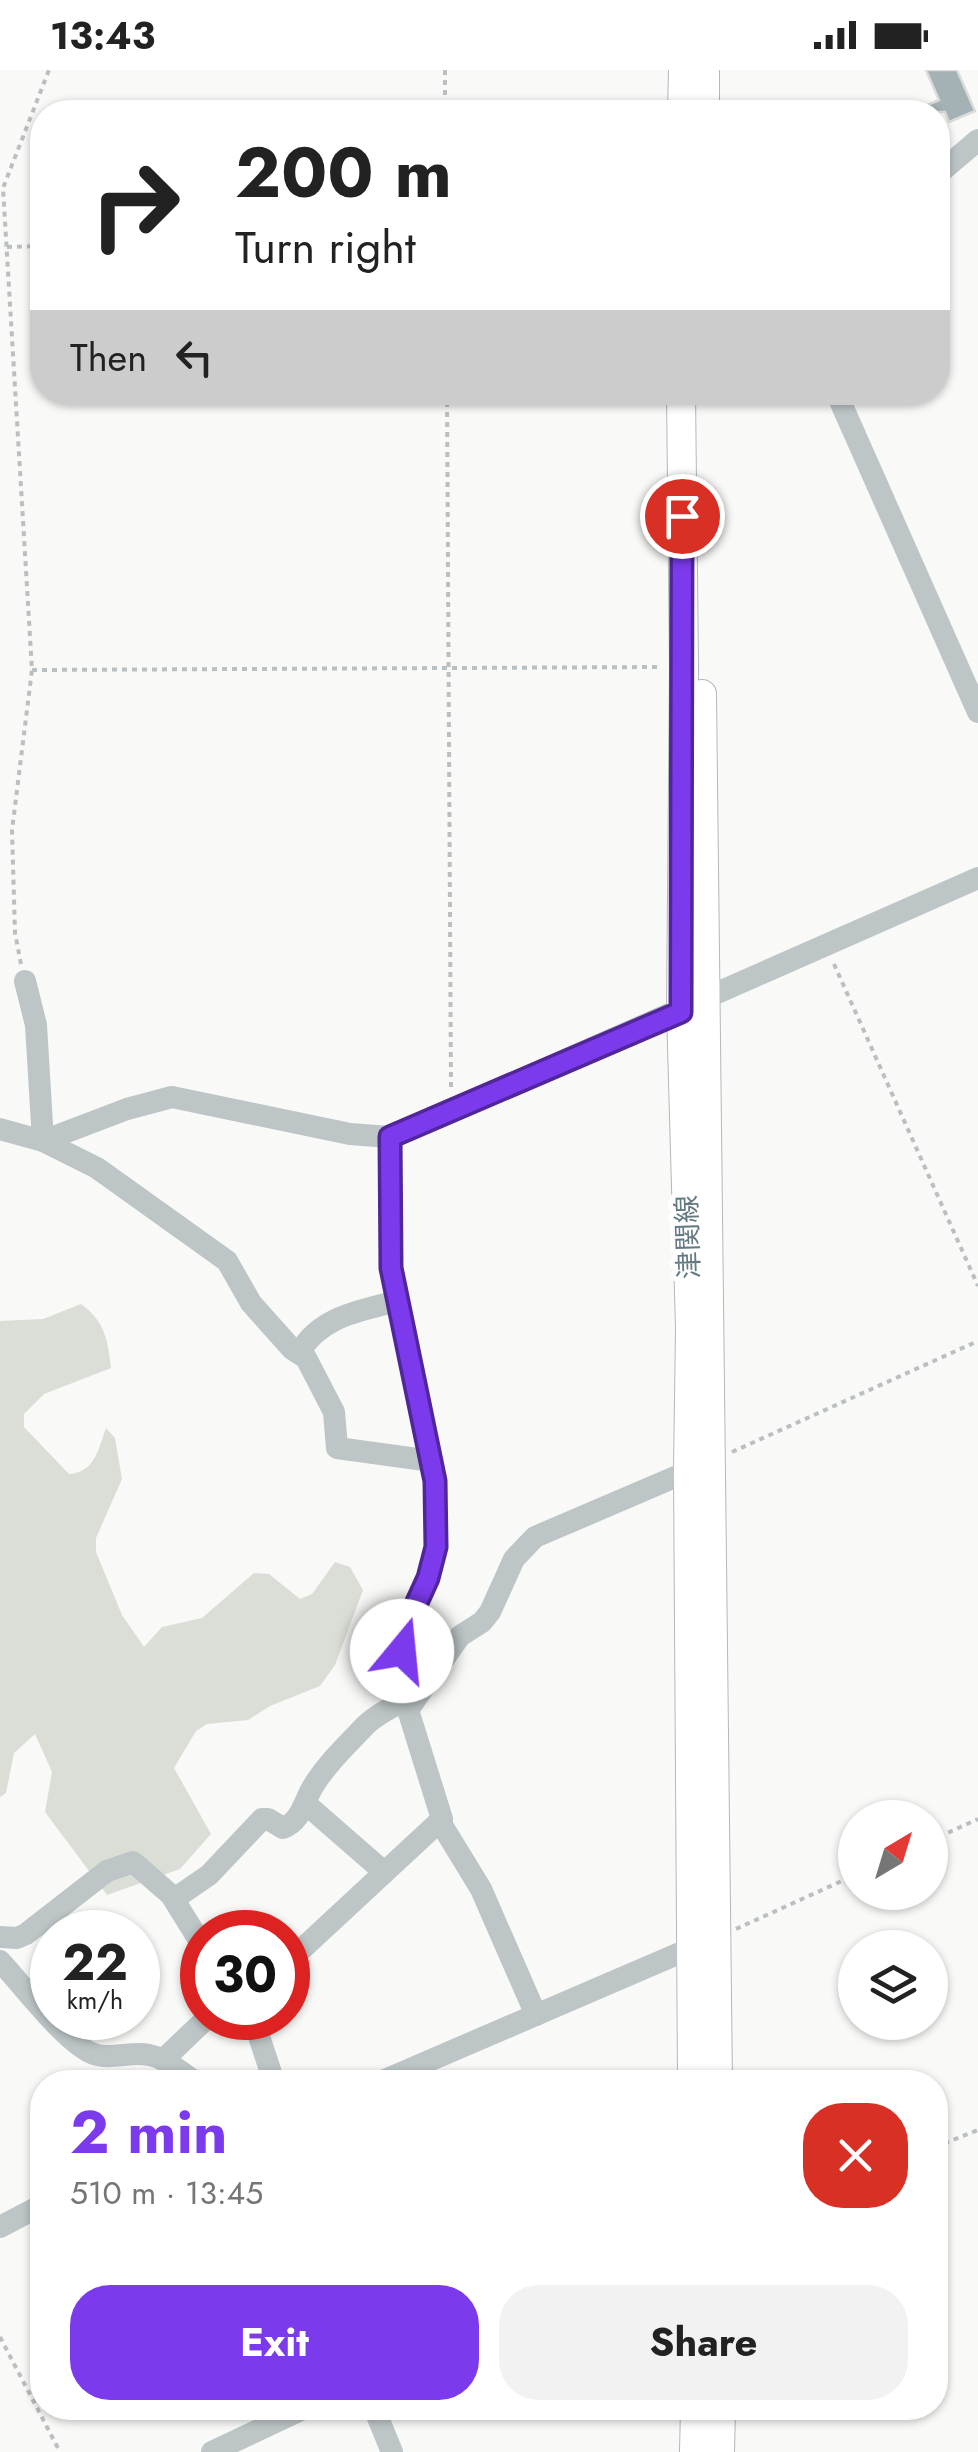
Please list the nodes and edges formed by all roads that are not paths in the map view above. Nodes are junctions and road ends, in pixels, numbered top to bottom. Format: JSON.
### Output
{"nodes":[{"id":1,"x":683,"y":70,"type":"edge"},
{"id":2,"x":705,"y":70,"type":"edge"},
{"id":3,"x":682,"y":100,"type":"edge"},
{"id":4,"x":704,"y":100,"type":"edge"},
{"id":5,"x":978,"y":140,"type":"edge"},
{"id":6,"x":950,"y":164,"type":"edge"},
{"id":7,"x":680,"y":405,"type":"edge"},
{"id":8,"x":699,"y":405,"type":"edge"},
{"id":9,"x":842,"y":405,"type":"edge"},
{"id":10,"x":978,"y":712,"type":"edge"},
{"id":11,"x":978,"y":878,"type":"edge"},
{"id":12,"x":25,"y":981,"type":"road end"},
{"id":13,"x":693,"y":1006,"type":"junction"},
{"id":14,"x":0,"y":1130,"type":"edge"},
{"id":15,"x":390,"y":1137,"type":"junction"},
{"id":16,"x":43,"y":1140,"type":"junction"},
{"id":17,"x":398,"y":1301,"type":"junction"},
{"id":18,"x":300,"y":1352,"type":"junction"},
{"id":19,"x":432,"y":1461,"type":"junction"},
{"id":20,"x":699,"y":1466,"type":"junction"},
{"id":21,"x":407,"y":1705,"type":"junction"},
{"id":22,"x":306,"y":1804,"type":"junction"},
{"id":23,"x":440,"y":1822,"type":"junction"},
{"id":24,"x":384,"y":1872,"type":"junction"},
{"id":25,"x":174,"y":1898,"type":"junction"},
{"id":26,"x":181,"y":1910,"type":"edge"},
{"id":27,"x":0,"y":1937,"type":"edge"},
{"id":28,"x":310,"y":1941,"type":"edge"},
{"id":29,"x":703,"y":1943,"type":"junction"},
{"id":30,"x":0,"y":1961,"type":"edge"},
{"id":31,"x":536,"y":2015,"type":"junction"},
{"id":32,"x":184,"y":2040,"type":"edge"},
{"id":33,"x":260,"y":2040,"type":"edge"},
{"id":34,"x":163,"y":2060,"type":"junction"},
{"id":35,"x":178,"y":2070,"type":"edge"},
{"id":36,"x":270,"y":2070,"type":"edge"},
{"id":37,"x":408,"y":2070,"type":"edge"},
{"id":38,"x":693,"y":2070,"type":"edge"},
{"id":39,"x":717,"y":2070,"type":"edge"},
{"id":40,"x":30,"y":2211,"type":"edge"},
{"id":41,"x":0,"y":2227,"type":"edge"},
{"id":42,"x":285,"y":2420,"type":"edge"},
{"id":43,"x":379,"y":2420,"type":"edge"},
{"id":44,"x":695,"y":2420,"type":"edge"},
{"id":45,"x":721,"y":2420,"type":"edge"},
{"id":46,"x":244,"y":2445,"type":"edge"},
{"id":47,"x":212,"y":2452,"type":"edge"},
{"id":48,"x":392,"y":2452,"type":"edge"},
{"id":49,"x":694,"y":2452,"type":"edge"},
{"id":50,"x":720,"y":2452,"type":"edge"}],
"edges":[{"from":1,"to":3,"type":"main road"},
{"from":2,"to":4,"type":"main road"},
{"from":5,"to":6,"type":"street"},
{"from":7,"to":13,"type":"main road","name":"津関線"},
{"from":8,"to":13,"type":"main road","name":"津関線"},
{"from":9,"to":10,"type":"street"},
{"from":11,"to":13,"type":"street"},
{"from":12,"to":16,"type":"street"},
{"from":13,"to":15,"type":"street"},
{"from":13,"to":20,"type":"main road","name":"津関線"},
{"from":14,"to":16,"type":"street"},
{"from":15,"to":16,"type":"street"},
{"from":15,"to":17,"type":"street"},
{"from":16,"to":18,"type":"street"},
{"from":17,"to":18,"type":"street"},
{"from":17,"to":19,"type":"street"},
{"from":18,"to":19,"type":"street"},
{"from":19,"to":21,"type":"street"},
{"from":20,"to":21,"type":"street"},
{"from":20,"to":29,"type":"main road","name":"津関線"},
{"from":21,"to":22,"type":"street"},
{"from":21,"to":23,"type":"street"},
{"from":22,"to":24,"type":"street"},
{"from":22,"to":25,"type":"street"},
{"from":23,"to":24,"type":"street"},
{"from":23,"to":31,"type":"street"},
{"from":24,"to":28,"type":"street"},
{"from":25,"to":26,"type":"street"},
{"from":25,"to":27,"type":"street"},
{"from":29,"to":31,"type":"street"},
{"from":29,"to":38,"type":"main road","name":"津関線"},
{"from":29,"to":39,"type":"main road","name":"津関線"},
{"from":30,"to":34,"type":"street"},
{"from":31,"to":37,"type":"street"},
{"from":32,"to":34,"type":"street"},
{"from":33,"to":36,"type":"street"},
{"from":34,"to":35,"type":"street"},
{"from":40,"to":41,"type":"street"},
{"from":42,"to":46,"type":"street"},
{"from":43,"to":48,"type":"street"},
{"from":44,"to":49,"type":"main road"},
{"from":45,"to":50,"type":"main road"},
{"from":46,"to":47,"type":"street"}]}
